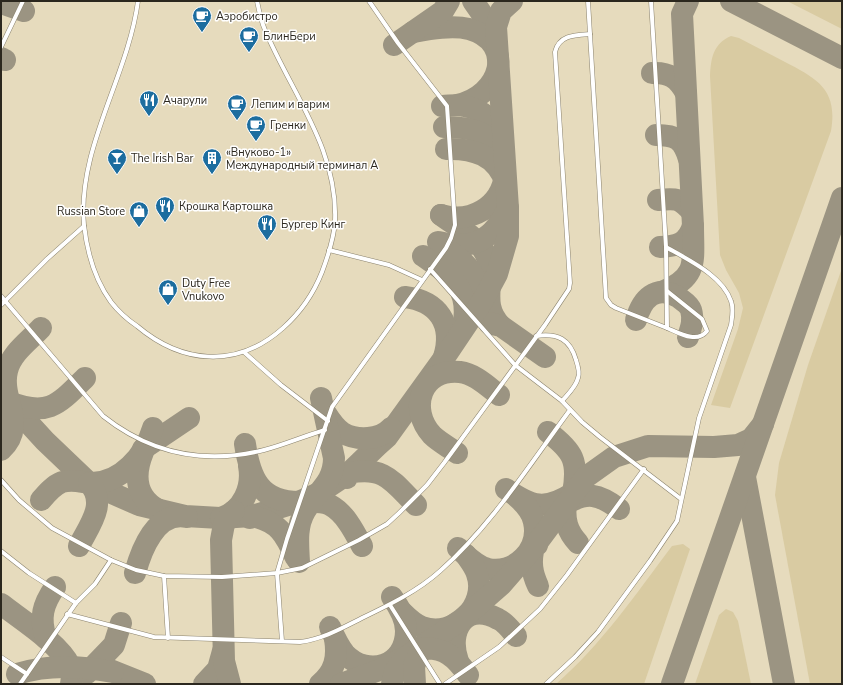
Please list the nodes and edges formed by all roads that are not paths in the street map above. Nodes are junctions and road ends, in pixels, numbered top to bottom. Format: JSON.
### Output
{"nodes":[{"id":1,"x":23,"y":1,"type":"edge"},
{"id":2,"x":138,"y":1,"type":"edge"},
{"id":3,"x":257,"y":1,"type":"edge"},
{"id":4,"x":369,"y":1,"type":"edge"},
{"id":5,"x":588,"y":1,"type":"edge"},
{"id":6,"x":651,"y":1,"type":"edge"},
{"id":7,"x":590,"y":34,"type":"junction"},
{"id":8,"x":1,"y":47,"type":"edge"},
{"id":9,"x":84,"y":226,"type":"junction"},
{"id":10,"x":666,"y":247,"type":"junction"},
{"id":11,"x":330,"y":250,"type":"junction"},
{"id":12,"x":430,"y":270,"type":"junction"},
{"id":13,"x":422,"y":280,"type":"junction"},
{"id":14,"x":667,"y":291,"type":"junction"},
{"id":15,"x":1,"y":296,"type":"edge"},
{"id":16,"x":5,"y":300,"type":"junction"},
{"id":17,"x":1,"y":305,"type":"edge"},
{"id":18,"x":667,"y":328,"type":"junction"},
{"id":19,"x":536,"y":336,"type":"junction"},
{"id":20,"x":245,"y":353,"type":"junction"},
{"id":21,"x":515,"y":365,"type":"junction"},
{"id":22,"x":562,"y":401,"type":"junction"},
{"id":23,"x":570,"y":410,"type":"junction"},
{"id":24,"x":328,"y":421,"type":"junction"},
{"id":25,"x":324,"y":430,"type":"junction"},
{"id":26,"x":644,"y":469,"type":"junction"},
{"id":27,"x":1,"y":480,"type":"edge"},
{"id":28,"x":681,"y":500,"type":"junction"},
{"id":29,"x":1,"y":551,"type":"edge"},
{"id":30,"x":111,"y":560,"type":"junction"},
{"id":31,"x":277,"y":573,"type":"junction"},
{"id":32,"x":164,"y":576,"type":"junction"},
{"id":33,"x":76,"y":603,"type":"junction"},
{"id":34,"x":390,"y":605,"type":"junction"},
{"id":35,"x":67,"y":614,"type":"junction"},
{"id":36,"x":168,"y":638,"type":"junction"},
{"id":37,"x":282,"y":641,"type":"junction"},
{"id":38,"x":1,"y":657,"type":"edge"},
{"id":39,"x":27,"y":674,"type":"junction"},
{"id":40,"x":20,"y":684,"type":"edge"},
{"id":41,"x":440,"y":684,"type":"edge"},
{"id":42,"x":445,"y":684,"type":"edge"},
{"id":43,"x":546,"y":684,"type":"edge"}],
"edges":[{"from":1,"to":8,"type":"lane"},
{"from":2,"to":9,"type":"lane"},
{"from":3,"to":11,"type":"lane"},
{"from":4,"to":12,"type":"lane"},
{"from":5,"to":7,"type":"lane"},
{"from":6,"to":10,"type":"lane"},
{"from":7,"to":18,"type":"lane"},
{"from":7,"to":19,"type":"lane"},
{"from":9,"to":16,"type":"lane"},
{"from":9,"to":20,"type":"lane"},
{"from":10,"to":14,"type":"lane"},
{"from":10,"to":28,"type":"lane"},
{"from":11,"to":13,"type":"lane"},
{"from":11,"to":20,"type":"lane"},
{"from":12,"to":13,"type":"lane"},
{"from":12,"to":21,"type":"lane"},
{"from":13,"to":24,"type":"lane"},
{"from":14,"to":18,"type":"lane"},
{"from":14,"to":18,"type":"lane"},
{"from":15,"to":16,"type":"lane"},
{"from":16,"to":17,"type":"lane"},
{"from":16,"to":25,"type":"lane"},
{"from":19,"to":21,"type":"lane"},
{"from":19,"to":22,"type":"lane"},
{"from":20,"to":24,"type":"lane"},
{"from":21,"to":22,"type":"lane"},
{"from":21,"to":31,"type":"lane"},
{"from":22,"to":23,"type":"lane"},
{"from":23,"to":26,"type":"lane"},
{"from":23,"to":34,"type":"lane"},
{"from":24,"to":25,"type":"lane"},
{"from":25,"to":31,"type":"lane"},
{"from":26,"to":28,"type":"lane"},
{"from":26,"to":42,"type":"lane"},
{"from":27,"to":30,"type":"lane"},
{"from":28,"to":43,"type":"lane"},
{"from":29,"to":33,"type":"lane"},
{"from":30,"to":32,"type":"lane"},
{"from":30,"to":33,"type":"lane"},
{"from":31,"to":32,"type":"lane"},
{"from":31,"to":37,"type":"lane"},
{"from":32,"to":36,"type":"lane"},
{"from":33,"to":35,"type":"lane"},
{"from":34,"to":37,"type":"lane"},
{"from":34,"to":41,"type":"lane"},
{"from":35,"to":36,"type":"lane"},
{"from":35,"to":39,"type":"lane"},
{"from":36,"to":37,"type":"lane"},
{"from":38,"to":39,"type":"lane"},
{"from":39,"to":40,"type":"lane"}]}
